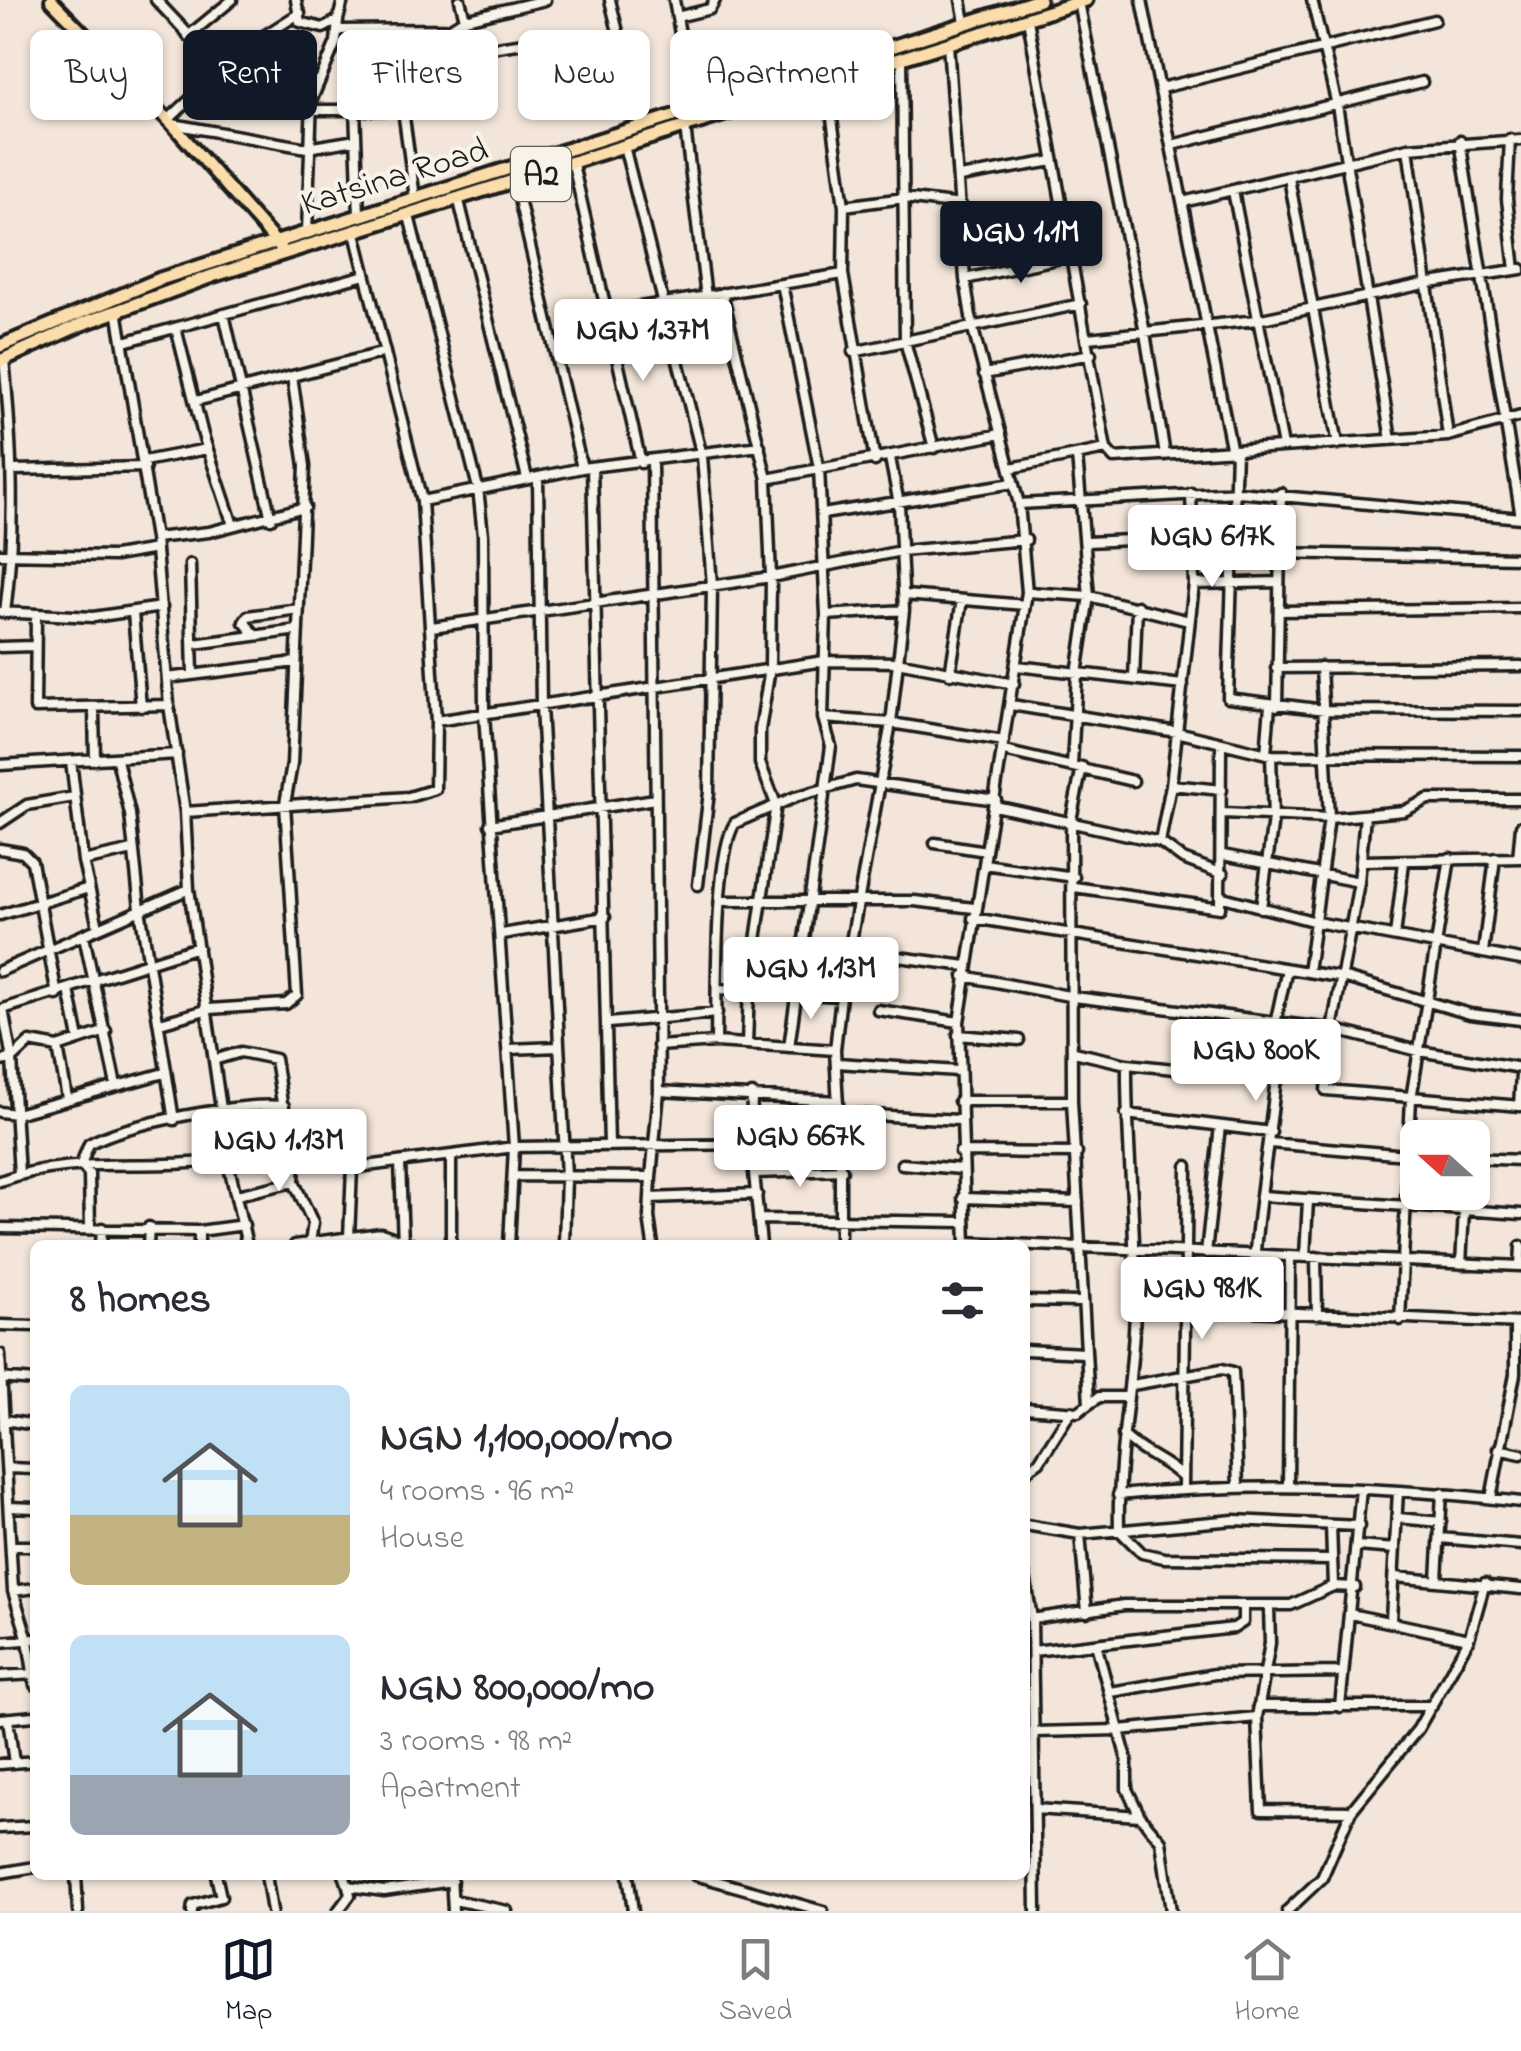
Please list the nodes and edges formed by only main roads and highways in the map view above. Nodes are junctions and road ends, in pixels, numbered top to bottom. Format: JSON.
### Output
{"nodes":[{"id":1,"x":1040,"y":0,"type":"edge"},
{"id":2,"x":1082,"y":1,"type":"edge"},
{"id":3,"x":55,"y":4,"type":"edge"},
{"id":4,"x":933,"y":32,"type":"junction"},
{"id":5,"x":942,"y":46,"type":"junction"},
{"id":6,"x":278,"y":240,"type":"junction"},
{"id":7,"x":283,"y":254,"type":"junction"},
{"id":8,"x":0,"y":346,"type":"edge"},
{"id":9,"x":2,"y":360,"type":"edge"}],
"edges":[{"from":1,"to":4,"type":"highway","name":"Katsina Road","number":"A2"},
{"from":2,"to":5,"type":"highway","number":"A2"},
{"from":3,"to":6,"type":"main road"},
{"from":4,"to":5,"type":"highway"},
{"from":4,"to":6,"type":"highway","name":"Katsina Road","number":"A2"},
{"from":5,"to":7,"type":"highway","number":"A2"},
{"from":6,"to":7,"type":"main road"},
{"from":6,"to":8,"type":"highway","name":"Katsina Road","number":"A2"},
{"from":7,"to":9,"type":"highway","number":"A2"}]}
